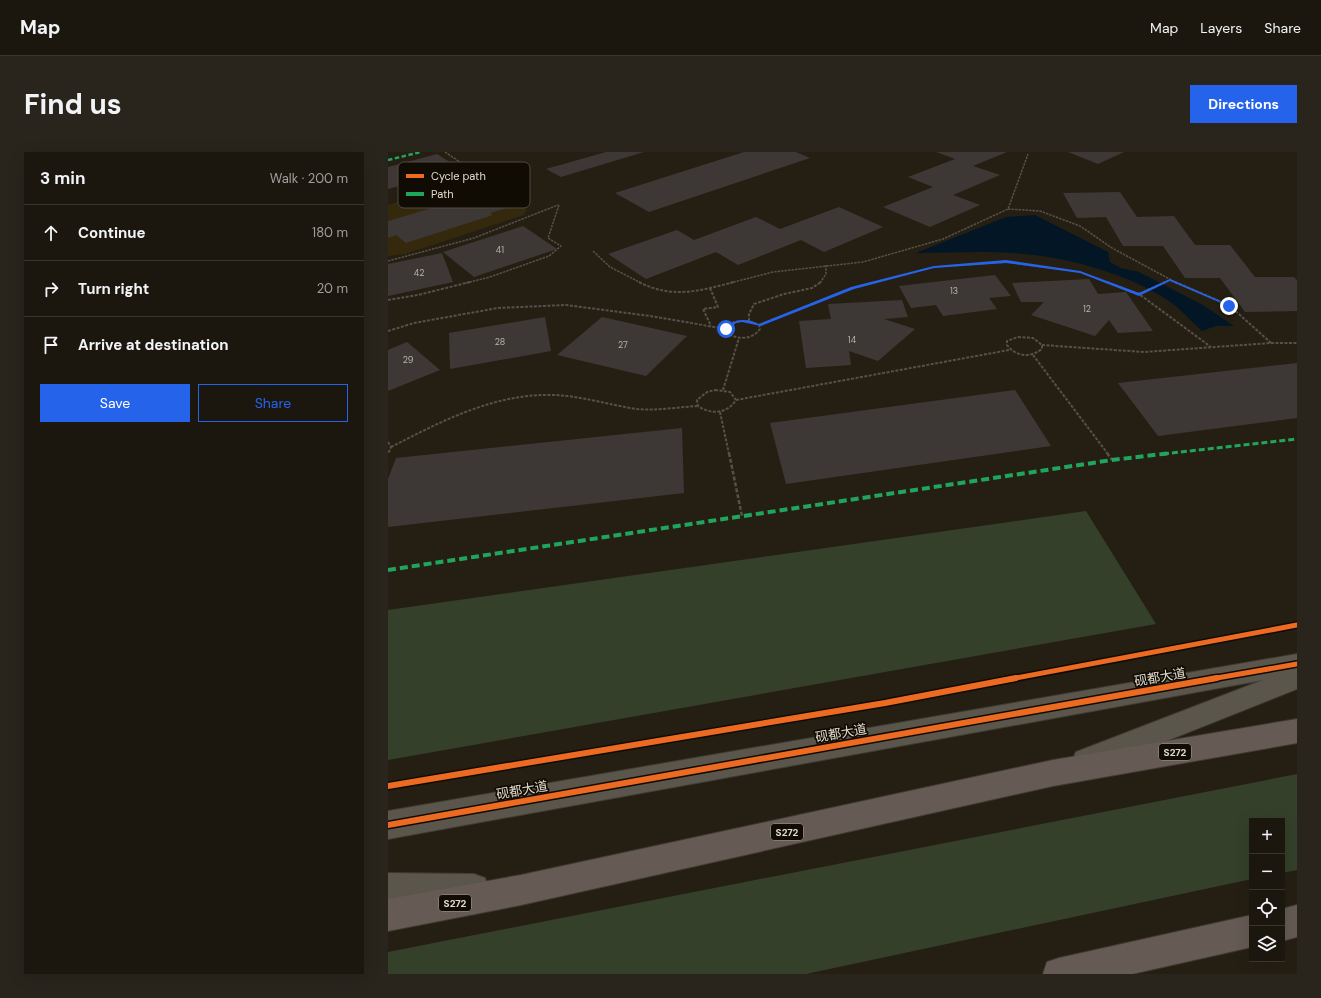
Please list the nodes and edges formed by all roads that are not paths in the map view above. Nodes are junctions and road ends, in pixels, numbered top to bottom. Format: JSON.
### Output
{"nodes":[{"id":1,"x":1297,"y":664,"type":"edge"},
{"id":2,"x":1297,"y":678,"type":"edge"},
{"id":3,"x":1297,"y":731,"type":"edge"},
{"id":4,"x":1054,"y":774,"type":"junction"},
{"id":5,"x":388,"y":825,"type":"edge"},
{"id":6,"x":388,"y":888,"type":"edge"},
{"id":7,"x":521,"y":890,"type":"junction"},
{"id":8,"x":388,"y":916,"type":"edge"},
{"id":9,"x":1297,"y":921,"type":"edge"},
{"id":10,"x":1285,"y":923,"type":"edge"},
{"id":11,"x":1249,"y":932,"type":"edge"},
{"id":12,"x":1059,"y":974,"type":"edge"}],
"edges":[{"from":1,"to":5,"type":"street","name":"砚都大道"},
{"from":2,"to":4,"type":"street"},
{"from":3,"to":4,"type":"main road","number":"S272"},
{"from":4,"to":7,"type":"main road","number":"S272"},
{"from":6,"to":7,"type":"street"},
{"from":7,"to":8,"type":"main road","number":"S272"},
{"from":9,"to":10,"type":"main road"},
{"from":11,"to":12,"type":"main road"}]}
